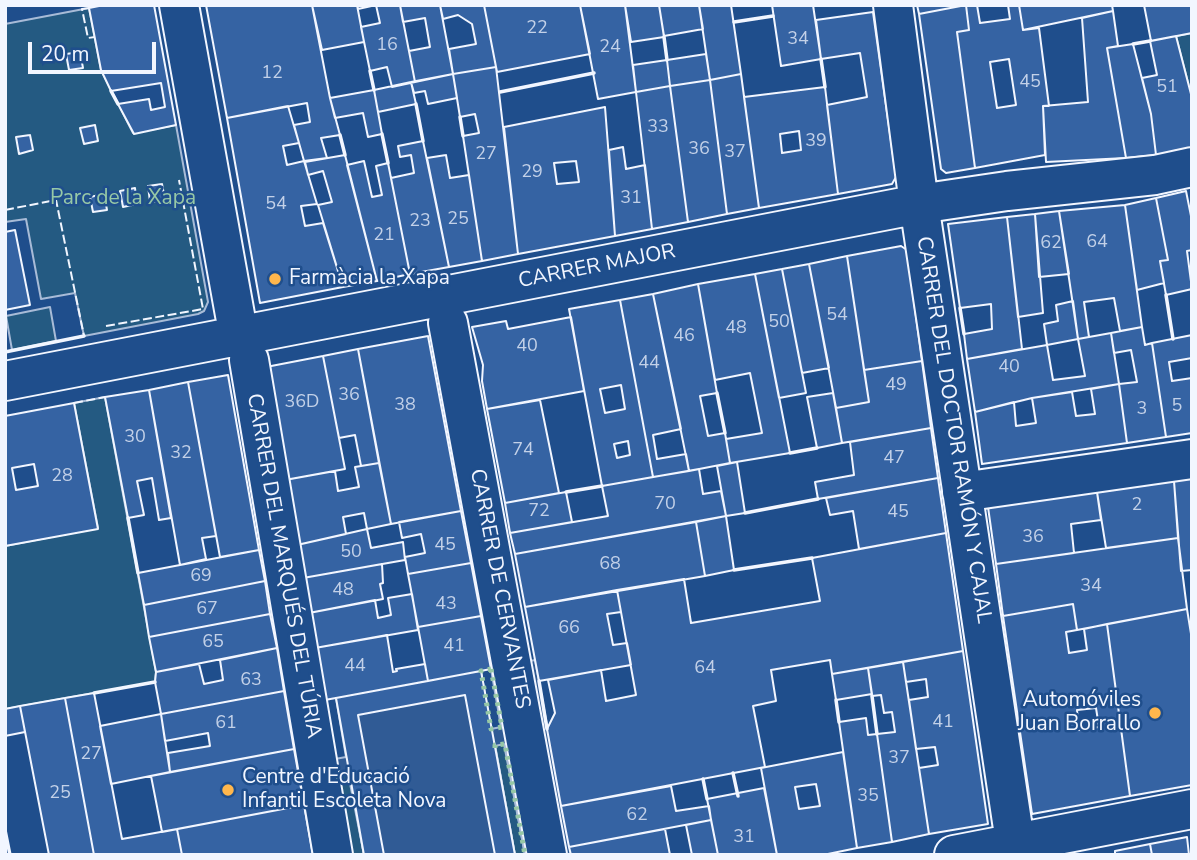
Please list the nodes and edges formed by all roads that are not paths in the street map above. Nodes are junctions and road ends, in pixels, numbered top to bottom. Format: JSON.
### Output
{"nodes":[{"id":1,"x":179,"y":5,"type":"edge"},
{"id":2,"x":893,"y":5,"type":"edge"},
{"id":3,"x":1192,"y":167,"type":"edge"},
{"id":4,"x":919,"y":204,"type":"junction"},
{"id":5,"x":449,"y":323,"type":"dead end"},
{"id":6,"x":244,"y":348,"type":"junction"},
{"id":7,"x":5,"y":382,"type":"edge"},
{"id":8,"x":1192,"y":458,"type":"edge"},
{"id":9,"x":962,"y":492,"type":"junction"},
{"id":10,"x":1192,"y":809,"type":"edge"},
{"id":11,"x":1016,"y":849,"type":"edge"},
{"id":12,"x":333,"y":855,"type":"edge"},
{"id":13,"x":547,"y":855,"type":"edge"},
{"id":14,"x":954,"y":855,"type":"edge"}],
"edges":[{"from":1,"to":6,"type":"street","name":"CARRER DEL MARQUÉS DEL TÚRIA"},
{"from":2,"to":4,"type":"street","name":"CARRER DEL DOCTOR RAMÓN Y CAJAL"},
{"from":3,"to":4,"type":"street","name":"CARRER MAJOR"},
{"from":4,"to":6,"type":"street","name":"CARRER MAJOR"},
{"from":4,"to":9,"type":"street","name":"CARRER DEL DOCTOR RAMÓN Y CAJAL"},
{"from":5,"to":13,"type":"street","name":"CARRER DE CERVANTES"},
{"from":6,"to":7,"type":"street","name":"CARRER MAJOR"},
{"from":6,"to":12,"type":"street","name":"CARRER DEL MARQUÉS DEL TÚRIA"},
{"from":8,"to":9,"type":"street"},
{"from":9,"to":11,"type":"street","name":"CARRER DEL DOCTOR RAMÓN Y CAJAL"},
{"from":10,"to":11,"type":"street"},
{"from":11,"to":14,"type":"street"}]}
